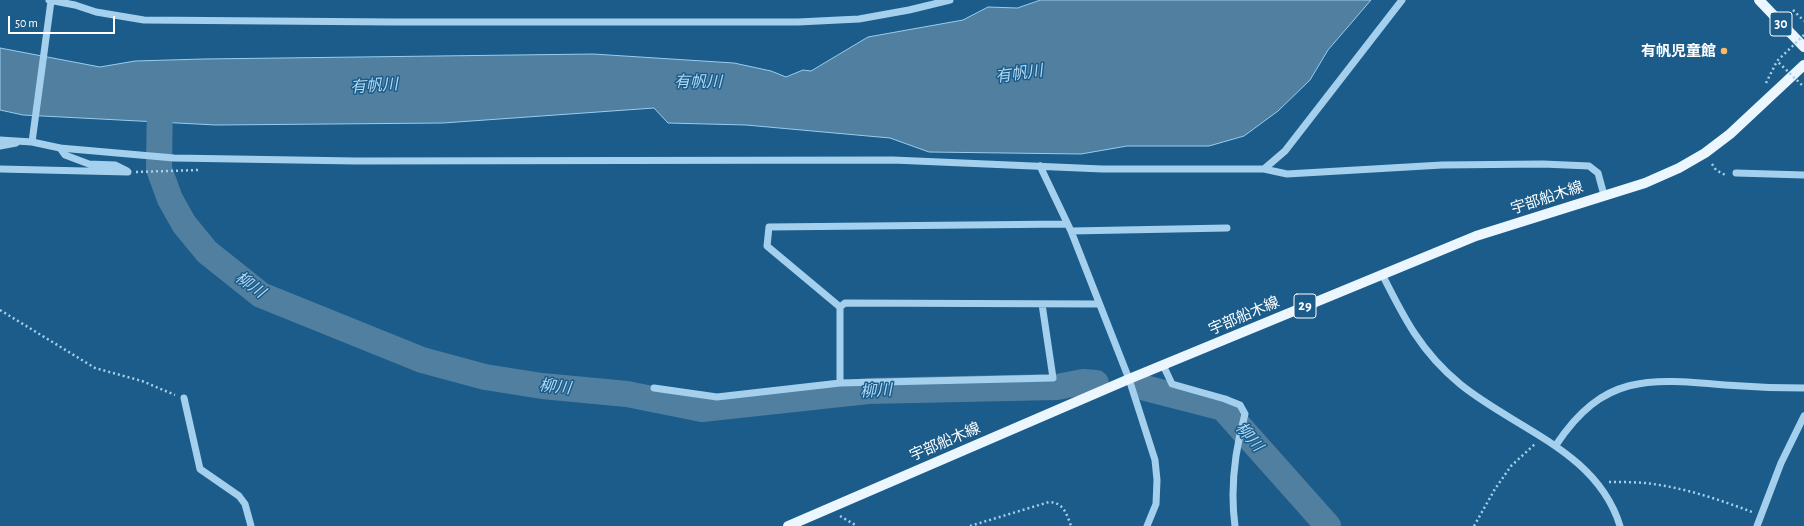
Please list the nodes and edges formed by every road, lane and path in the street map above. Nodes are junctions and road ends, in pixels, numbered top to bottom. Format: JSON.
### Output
{"nodes":[{"id":1,"x":950,"y":0,"type":"edge"},
{"id":2,"x":1402,"y":0,"type":"edge"},
{"id":3,"x":1759,"y":0,"type":"edge"},
{"id":4,"x":50,"y":3,"type":"edge"},
{"id":5,"x":76,"y":3,"type":"edge"},
{"id":6,"x":1793,"y":10,"type":"dead end"},
{"id":7,"x":1803,"y":20,"type":"edge"},
{"id":8,"x":1804,"y":35,"type":"edge"},
{"id":9,"x":1804,"y":47,"type":"edge"},
{"id":10,"x":1777,"y":61,"type":"junction"},
{"id":11,"x":1804,"y":65,"type":"edge"},
{"id":12,"x":1766,"y":82,"type":"dead end"},
{"id":13,"x":1804,"y":87,"type":"edge"},
{"id":14,"x":0,"y":140,"type":"edge"},
{"id":15,"x":22,"y":141,"type":"junction"},
{"id":16,"x":32,"y":142,"type":"junction"},
{"id":17,"x":0,"y":146,"type":"edge"},
{"id":18,"x":60,"y":148,"type":"junction"},
{"id":19,"x":1712,"y":164,"type":"dead end"},
{"id":20,"x":1040,"y":166,"type":"junction"},
{"id":21,"x":0,"y":169,"type":"edge"},
{"id":22,"x":1264,"y":169,"type":"junction"},
{"id":23,"x":1736,"y":173,"type":"joint"},
{"id":24,"x":1804,"y":175,"type":"edge"},
{"id":25,"x":1604,"y":195,"type":"junction"},
{"id":26,"x":1069,"y":228,"type":"junction"},
{"id":27,"x":1227,"y":228,"type":"dead end"},
{"id":28,"x":1382,"y":274,"type":"junction"},
{"id":29,"x":1042,"y":304,"type":"junction"},
{"id":30,"x":1099,"y":304,"type":"junction"},
{"id":31,"x":840,"y":307,"type":"junction"},
{"id":32,"x":0,"y":310,"type":"edge"},
{"id":33,"x":1163,"y":365,"type":"junction"},
{"id":34,"x":1129,"y":379,"type":"junction"},
{"id":35,"x":840,"y":383,"type":"junction"},
{"id":36,"x":654,"y":388,"type":"dead end"},
{"id":37,"x":1804,"y":388,"type":"edge"},
{"id":38,"x":184,"y":398,"type":"joint"},
{"id":39,"x":1804,"y":416,"type":"edge"},
{"id":40,"x":1536,"y":443,"type":"dead end"},
{"id":41,"x":1556,"y":445,"type":"junction"},
{"id":42,"x":1609,"y":482,"type":"dead end"},
{"id":43,"x":827,"y":509,"type":"junction"},
{"id":44,"x":1760,"y":515,"type":"junction"},
{"id":45,"x":251,"y":526,"type":"edge"},
{"id":46,"x":788,"y":526,"type":"edge"},
{"id":47,"x":857,"y":526,"type":"edge"},
{"id":48,"x":970,"y":526,"type":"edge"},
{"id":49,"x":1071,"y":526,"type":"edge"},
{"id":50,"x":1147,"y":526,"type":"edge"},
{"id":51,"x":1235,"y":526,"type":"edge"},
{"id":52,"x":1474,"y":526,"type":"edge"},
{"id":53,"x":1620,"y":526,"type":"edge"},
{"id":54,"x":1758,"y":526,"type":"edge"}],
"edges":[{"from":1,"to":5,"type":"street"},
{"from":2,"to":22,"type":"street"},
{"from":3,"to":9,"type":"main road","number":"30"},
{"from":4,"to":5,"type":"street"},
{"from":4,"to":16,"type":"street"},
{"from":6,"to":7,"type":"path"},
{"from":8,"to":10,"type":"path","bridge":true},
{"from":10,"to":12,"type":"path"},
{"from":10,"to":13,"type":"path","bridge":true},
{"from":11,"to":25,"type":"main road","name":"宇部船木線","number":"29"},
{"from":14,"to":15,"type":"street"},
{"from":15,"to":16,"type":"street"},
{"from":15,"to":17,"type":"street"},
{"from":16,"to":18,"type":"street"},
{"from":18,"to":20,"type":"street"},
{"from":18,"to":21,"type":"street"},
{"from":19,"to":23,"type":"path"},
{"from":20,"to":22,"type":"street"},
{"from":20,"to":26,"type":"street"},
{"from":22,"to":25,"type":"street"},
{"from":23,"to":24,"type":"street"},
{"from":25,"to":28,"type":"main road","name":"宇部船木線","number":"29"},
{"from":26,"to":27,"type":"street"},
{"from":26,"to":30,"type":"street"},
{"from":26,"to":31,"type":"street"},
{"from":28,"to":33,"type":"main road","name":"宇部船木線","number":"29"},
{"from":28,"to":41,"type":"street"},
{"from":29,"to":30,"type":"street"},
{"from":29,"to":31,"type":"street"},
{"from":29,"to":35,"type":"street"},
{"from":30,"to":34,"type":"street"},
{"from":31,"to":35,"type":"street"},
{"from":32,"to":38,"type":"path"},
{"from":33,"to":34,"type":"main road","name":"宇部船木線","number":"29"},
{"from":33,"to":51,"type":"street"},
{"from":34,"to":43,"type":"main road","name":"宇部船木線","number":"29"},
{"from":34,"to":50,"type":"street"},
{"from":35,"to":36,"type":"street"},
{"from":37,"to":41,"type":"street"},
{"from":38,"to":45,"type":"street"},
{"from":39,"to":44,"type":"street"},
{"from":40,"to":52,"type":"path"},
{"from":41,"to":53,"type":"street"},
{"from":42,"to":44,"type":"path"},
{"from":43,"to":46,"type":"main road","name":"宇部船木線","number":"29"},
{"from":43,"to":47,"type":"path"},
{"from":44,"to":54,"type":"street"},
{"from":48,"to":49,"type":"path"}]}
